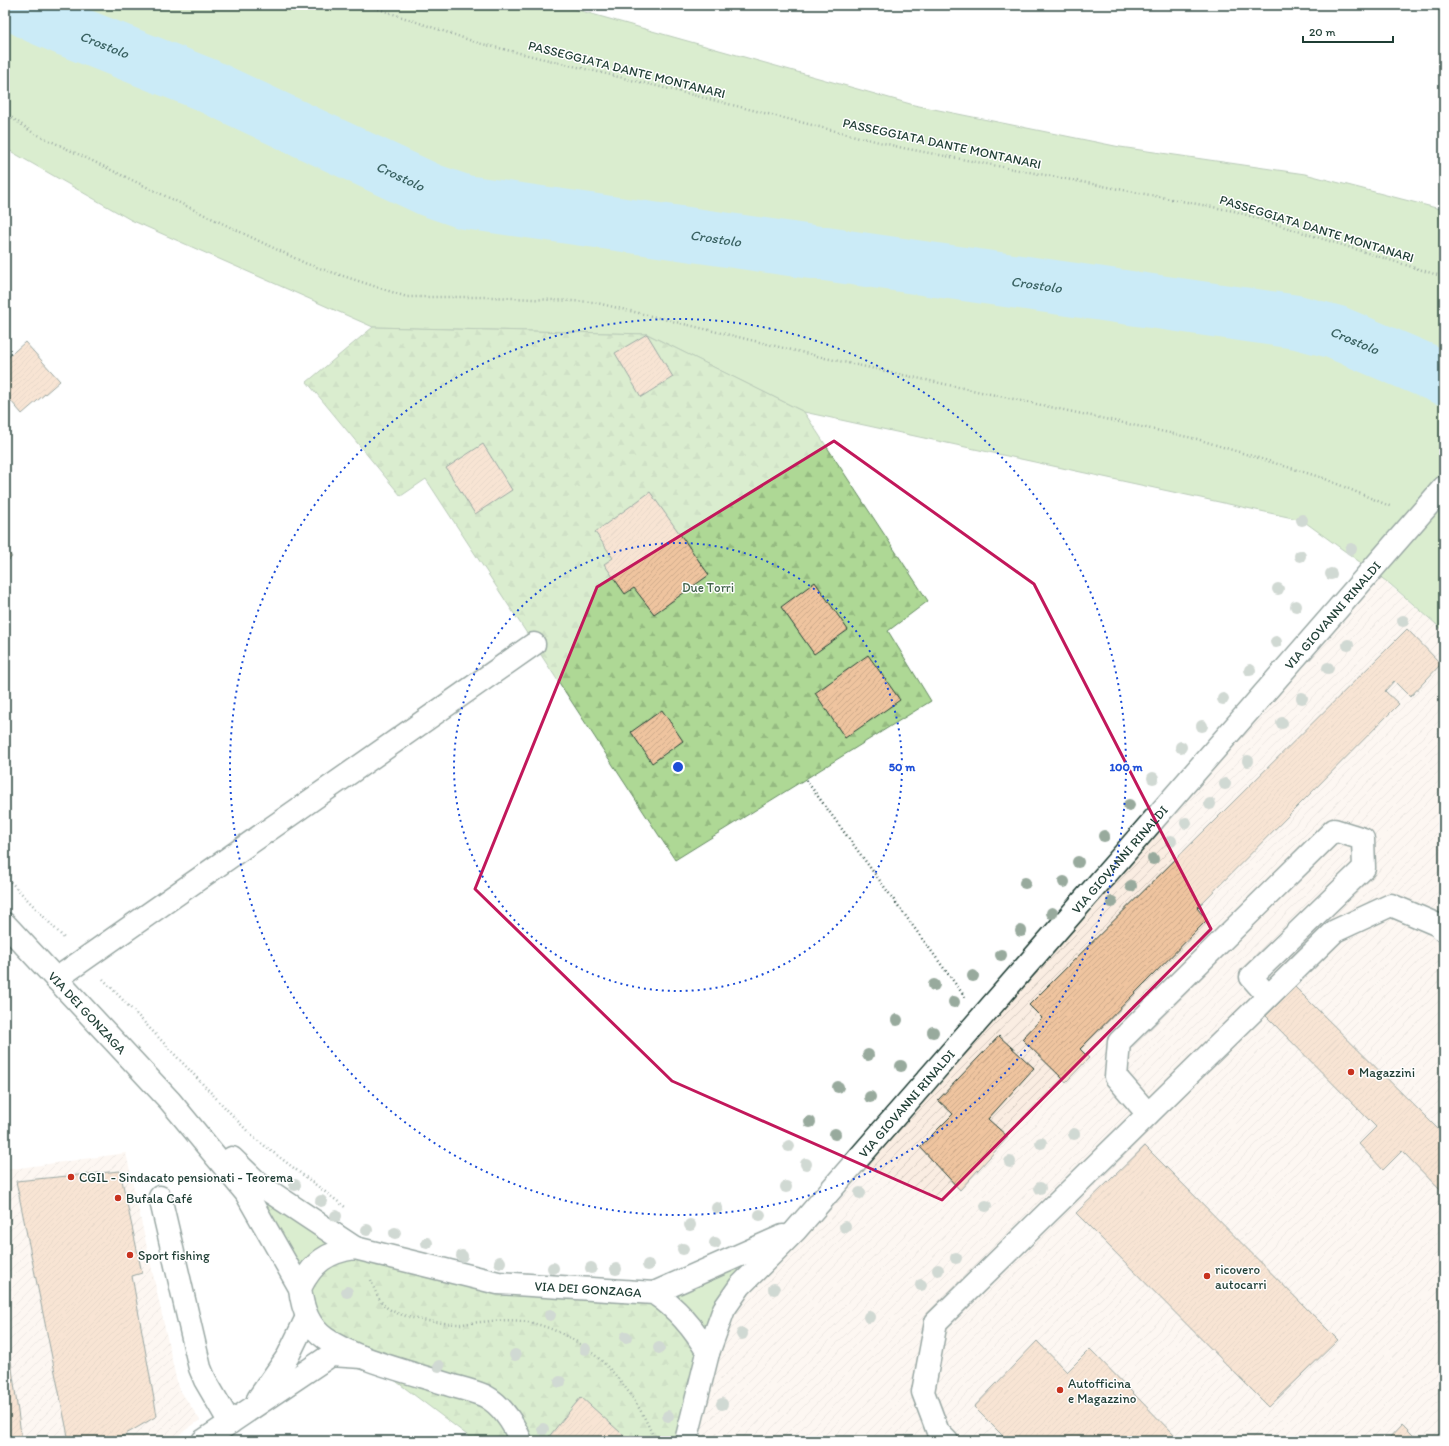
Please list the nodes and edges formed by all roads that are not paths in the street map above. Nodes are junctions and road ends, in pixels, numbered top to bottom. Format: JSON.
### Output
{"nodes":[{"id":1,"x":1444,"y":487,"type":"edge"},
{"id":2,"x":534,"y":644,"type":"dead end"},
{"id":3,"x":5,"y":924,"type":"edge"},
{"id":4,"x":1444,"y":931,"type":"edge"},
{"id":5,"x":56,"y":979,"type":"junction"},
{"id":6,"x":1268,"y":996,"type":"junction"},
{"id":7,"x":170,"y":1101,"type":"junction"},
{"id":8,"x":1148,"y":1114,"type":"junction"},
{"id":9,"x":160,"y":1197,"type":"dead end"},
{"id":10,"x":795,"y":1231,"type":"junction"},
{"id":11,"x":364,"y":1250,"type":"junction"},
{"id":12,"x":300,"y":1288,"type":"junction"},
{"id":13,"x":654,"y":1293,"type":"junction"},
{"id":14,"x":307,"y":1317,"type":"junction"},
{"id":15,"x":708,"y":1353,"type":"junction"},
{"id":16,"x":364,"y":1357,"type":"junction"},
{"id":17,"x":250,"y":1410,"type":"junction"},
{"id":18,"x":230,"y":1423,"type":"junction"},
{"id":19,"x":203,"y":1441,"type":"edge"},
{"id":20,"x":521,"y":1441,"type":"edge"},
{"id":21,"x":686,"y":1441,"type":"edge"},
{"id":22,"x":946,"y":1441,"type":"edge"}],
"edges":[{"from":1,"to":10,"type":"street","name":"VIA GIOVANNI RINALDI"},
{"from":2,"to":5,"type":"street"},
{"from":3,"to":5,"type":"street","name":"VIA DEI GONZAGA"},
{"from":4,"to":6,"type":"street"},
{"from":5,"to":7,"type":"street","name":"VIA DEI GONZAGA"},
{"from":6,"to":8,"type":"street"},
{"from":6,"to":8,"type":"street"},
{"from":7,"to":11,"type":"street","name":"VIA DEI GONZAGA"},
{"from":7,"to":12,"type":"street","name":"VIA DEI GONZAGA"},
{"from":8,"to":22,"type":"street"},
{"from":9,"to":18,"type":"street"},
{"from":10,"to":13,"type":"street","name":"VIA GIOVANNI RINALDI"},
{"from":10,"to":15,"type":"street","name":"VIA GIOVANNI RINALDI"},
{"from":11,"to":12,"type":"street","name":"VIA DEI GONZAGA"},
{"from":11,"to":13,"type":"street","name":"VIA DEI GONZAGA"},
{"from":12,"to":14,"type":"street","name":"VIA DEI GONZAGA"},
{"from":13,"to":15,"type":"street","name":"VIA DEI GONZAGA"},
{"from":14,"to":16,"type":"street","name":"VIA DEI GONZAGA"},
{"from":14,"to":17,"type":"street"},
{"from":15,"to":21,"type":"street"},
{"from":16,"to":17,"type":"street"},
{"from":16,"to":20,"type":"street","name":"VIA DEI GONZAGA"},
{"from":17,"to":18,"type":"street"},
{"from":18,"to":19,"type":"street"}]}
